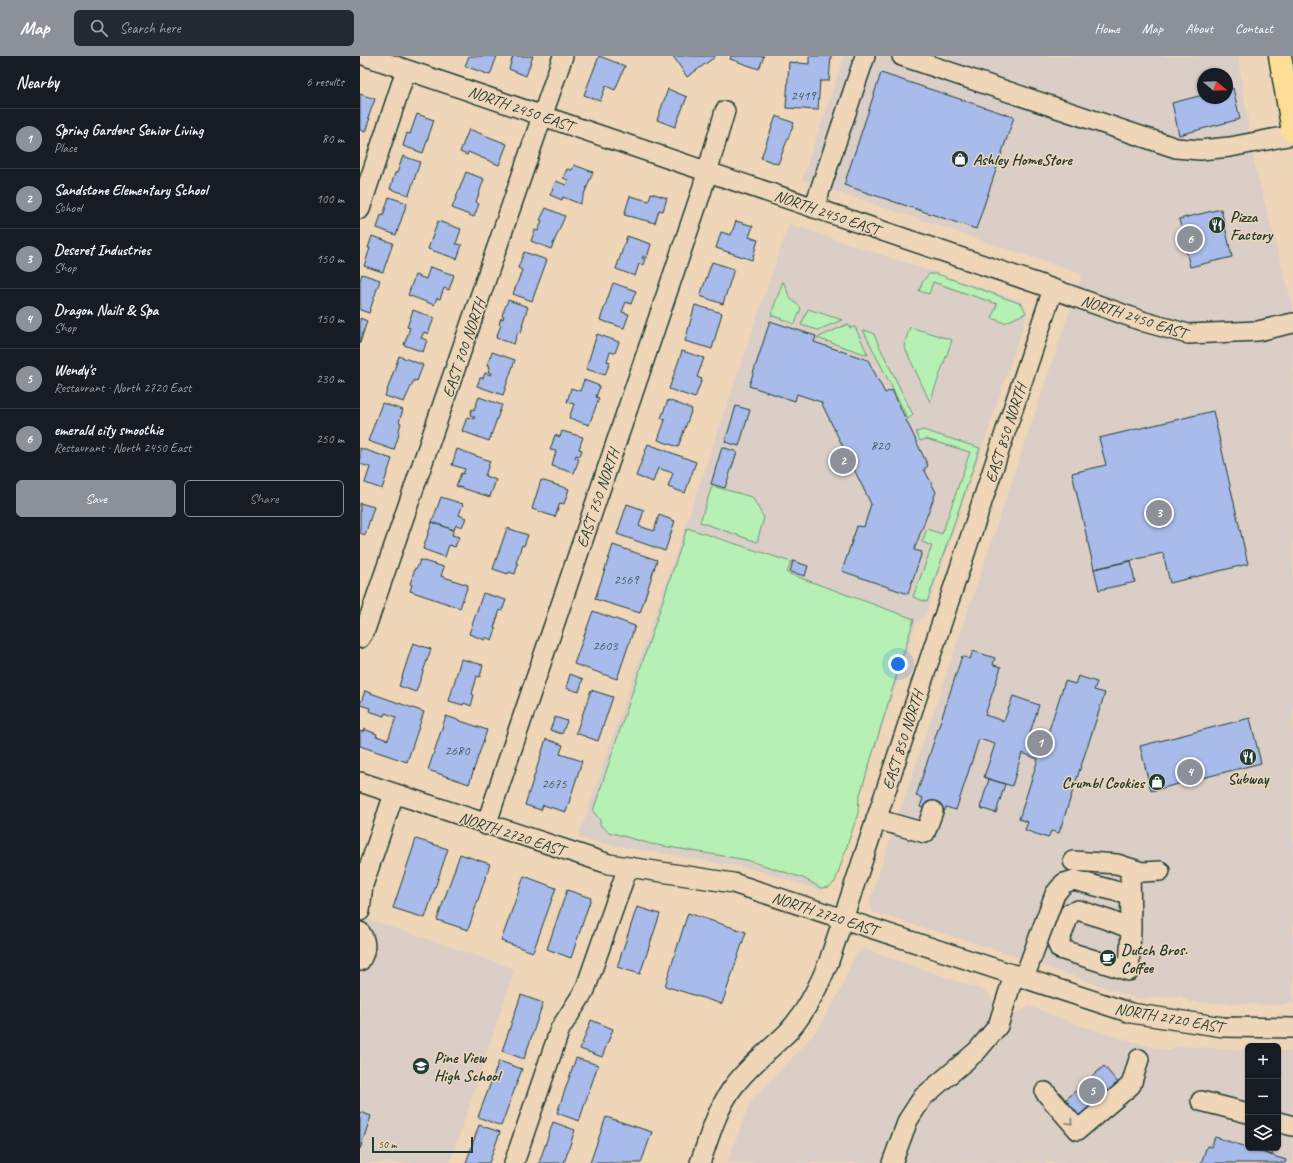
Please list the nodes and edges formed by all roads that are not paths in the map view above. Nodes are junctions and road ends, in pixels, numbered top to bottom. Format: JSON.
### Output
{"nodes":[{"id":1,"x":366,"y":56,"type":"edge"},
{"id":2,"x":563,"y":56,"type":"edge"},
{"id":3,"x":866,"y":56,"type":"edge"},
{"id":4,"x":902,"y":56,"type":"edge"},
{"id":5,"x":1280,"y":56,"type":"edge"},
{"id":6,"x":406,"y":70,"type":"junction"},
{"id":7,"x":725,"y":112,"type":"dead end"},
{"id":8,"x":543,"y":116,"type":"junction"},
{"id":9,"x":1293,"y":131,"type":"edge"},
{"id":10,"x":1293,"y":134,"type":"edge"},
{"id":11,"x":708,"y":172,"type":"junction"},
{"id":12,"x":814,"y":208,"type":"junction"},
{"id":13,"x":360,"y":209,"type":"edge"},
{"id":14,"x":1053,"y":289,"type":"junction"},
{"id":15,"x":1293,"y":323,"type":"edge"},
{"id":16,"x":360,"y":638,"type":"edge"},
{"id":17,"x":360,"y":782,"type":"edge"},
{"id":18,"x":394,"y":794,"type":"junction"},
{"id":19,"x":933,"y":811,"type":"dead end"},
{"id":20,"x":876,"y":819,"type":"junction"},
{"id":21,"x":486,"y":825,"type":"junction"},
{"id":22,"x":1073,"y":861,"type":"dead end"},
{"id":23,"x":628,"y":867,"type":"junction"},
{"id":24,"x":1130,"y":868,"type":"junction"},
{"id":25,"x":1160,"y":871,"type":"dead end"},
{"id":26,"x":362,"y":888,"type":"edge"},
{"id":27,"x":1130,"y":895,"type":"junction"},
{"id":28,"x":360,"y":911,"type":"edge"},
{"id":29,"x":842,"y":919,"type":"junction"},
{"id":30,"x":1125,"y":927,"type":"junction"},
{"id":31,"x":360,"y":932,"type":"edge"},
{"id":32,"x":360,"y":961,"type":"edge"},
{"id":33,"x":1019,"y":977,"type":"junction"},
{"id":34,"x":1293,"y":1028,"type":"edge"},
{"id":35,"x":1139,"y":1059,"type":"dead end"},
{"id":36,"x":1045,"y":1092,"type":"dead end"},
{"id":37,"x":1201,"y":1101,"type":"dead end"},
{"id":38,"x":1245,"y":1112,"type":"edge"},
{"id":39,"x":1281,"y":1123,"type":"edge"},
{"id":40,"x":1293,"y":1126,"type":"edge"},
{"id":41,"x":514,"y":1163,"type":"edge"},
{"id":42,"x":700,"y":1163,"type":"edge"},
{"id":43,"x":892,"y":1163,"type":"edge"}],
"edges":[{"from":1,"to":6,"type":"street","name":"NORTH 2450 EAST"},
{"from":2,"to":8,"type":"street","name":"EAST 700 NORTH"},
{"from":3,"to":12,"type":"street"},
{"from":4,"to":10,"type":"street"},
{"from":5,"to":9,"type":"main road"},
{"from":6,"to":8,"type":"street","name":"NORTH 2450 EAST"},
{"from":6,"to":13,"type":"street"},
{"from":7,"to":11,"type":"street","name":"EAST 750 NORTH"},
{"from":8,"to":11,"type":"street","name":"NORTH 2450 EAST"},
{"from":8,"to":16,"type":"street","name":"EAST 700 NORTH"},
{"from":11,"to":12,"type":"street","name":"NORTH 2450 EAST"},
{"from":11,"to":21,"type":"street","name":"EAST 750 NORTH"},
{"from":12,"to":14,"type":"street","name":"NORTH 2450 EAST"},
{"from":14,"to":15,"type":"street","name":"NORTH 2450 EAST"},
{"from":14,"to":20,"type":"street","name":"EAST 850 NORTH"},
{"from":17,"to":18,"type":"street","name":"NORTH 2720 EAST"},
{"from":18,"to":21,"type":"street","name":"NORTH 2720 EAST"},
{"from":18,"to":26,"type":"street"},
{"from":19,"to":20,"type":"street"},
{"from":20,"to":29,"type":"street","name":"EAST 850 NORTH"},
{"from":21,"to":23,"type":"street","name":"NORTH 2720 EAST"},
{"from":22,"to":24,"type":"street"},
{"from":23,"to":29,"type":"street","name":"NORTH 2720 EAST"},
{"from":23,"to":41,"type":"street"},
{"from":24,"to":25,"type":"street"},
{"from":24,"to":27,"type":"street"},
{"from":26,"to":28,"type":"street"},
{"from":27,"to":30,"type":"street"},
{"from":27,"to":33,"type":"street"},
{"from":29,"to":33,"type":"street","name":"NORTH 2720 EAST"},
{"from":29,"to":42,"type":"street","name":"EAST 850 NORTH"},
{"from":30,"to":30,"type":"street"},
{"from":31,"to":32,"type":"street"},
{"from":33,"to":34,"type":"street","name":"NORTH 2720 EAST"},
{"from":33,"to":43,"type":"street"},
{"from":36,"to":35,"type":"street","one_way":true},
{"from":37,"to":38,"type":"street"},
{"from":39,"to":40,"type":"street"}]}
